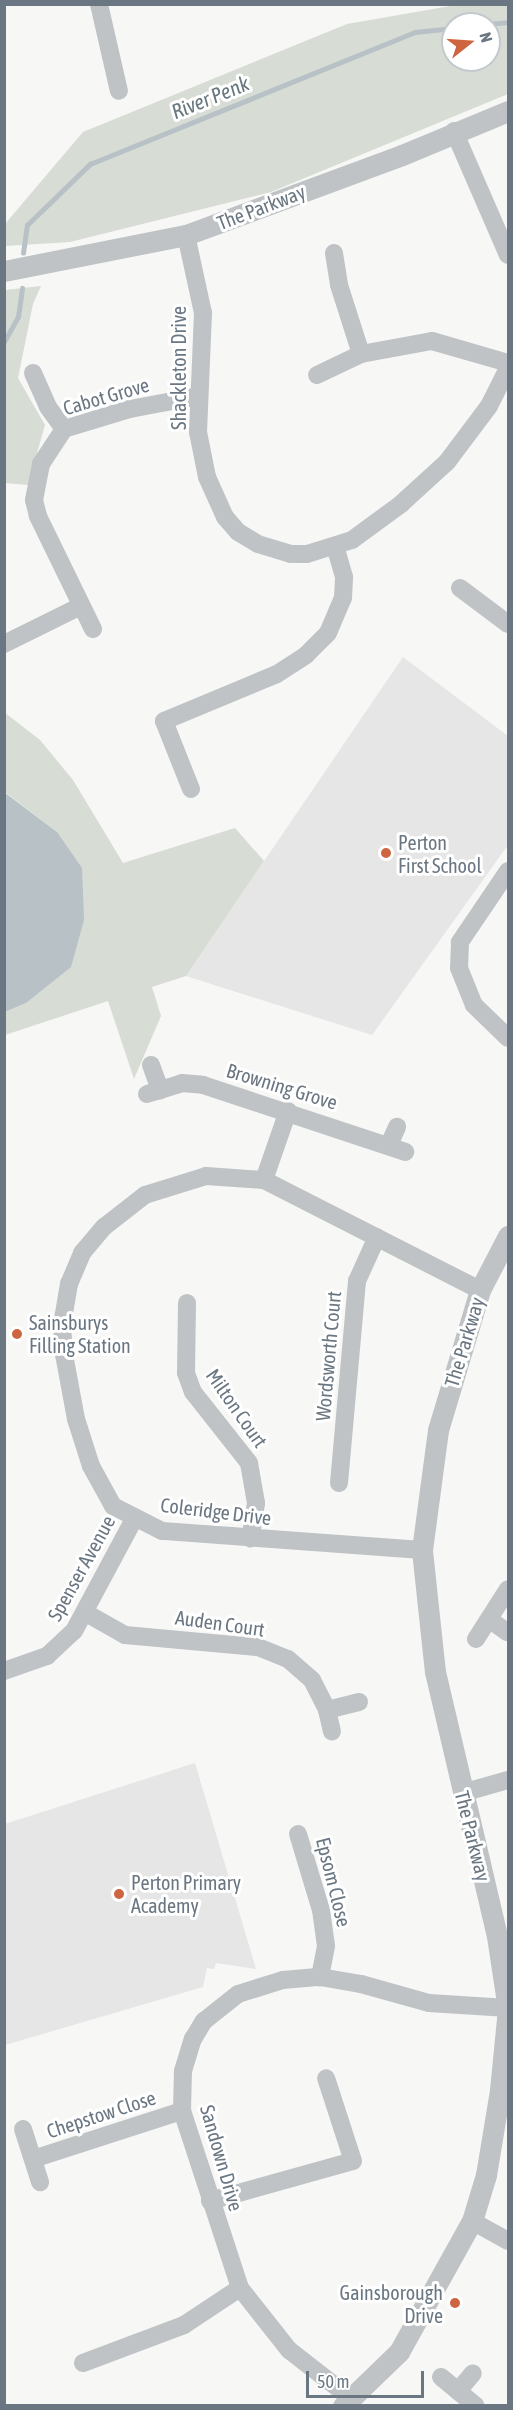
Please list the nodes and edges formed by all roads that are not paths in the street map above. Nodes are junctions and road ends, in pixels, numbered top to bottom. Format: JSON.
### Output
{"nodes":[{"id":1,"x":99,"y":4,"type":"edge"},
{"id":2,"x":119,"y":91,"type":"dead end"},
{"id":3,"x":508,"y":111,"type":"edge"},
{"id":4,"x":454,"y":131,"type":"junction"},
{"id":5,"x":186,"y":235,"type":"junction"},
{"id":6,"x":334,"y":253,"type":"dead end"},
{"id":7,"x":508,"y":255,"type":"edge"},
{"id":8,"x":4,"y":271,"type":"edge"},
{"id":9,"x":361,"y":354,"type":"junction"},
{"id":10,"x":508,"y":363,"type":"edge"},
{"id":11,"x":508,"y":368,"type":"edge"},
{"id":12,"x":33,"y":373,"type":"dead end"},
{"id":13,"x":317,"y":375,"type":"dead end"},
{"id":14,"x":199,"y":396,"type":"junction"},
{"id":15,"x":64,"y":429,"type":"junction"},
{"id":16,"x":335,"y":546,"type":"junction"},
{"id":17,"x":460,"y":588,"type":"dead end"},
{"id":18,"x":79,"y":607,"type":"junction"},
{"id":19,"x":508,"y":624,"type":"edge"},
{"id":20,"x":93,"y":629,"type":"dead end"},
{"id":21,"x":4,"y":644,"type":"edge"},
{"id":22,"x":191,"y":789,"type":"dead end"},
{"id":23,"x":508,"y":871,"type":"edge"},
{"id":24,"x":508,"y":1038,"type":"edge"},
{"id":25,"x":152,"y":1065,"type":"dead end"},
{"id":26,"x":288,"y":1111,"type":"junction"},
{"id":27,"x":397,"y":1127,"type":"dead end"},
{"id":28,"x":264,"y":1180,"type":"junction"},
{"id":29,"x":508,"y":1236,"type":"edge"},
{"id":30,"x":377,"y":1237,"type":"junction"},
{"id":31,"x":480,"y":1290,"type":"junction"},
{"id":32,"x":187,"y":1303,"type":"dead end"},
{"id":33,"x":339,"y":1483,"type":"dead end"},
{"id":34,"x":134,"y":1519,"type":"junction"},
{"id":35,"x":250,"y":1539,"type":"junction"},
{"id":36,"x":422,"y":1550,"type":"junction"},
{"id":37,"x":508,"y":1589,"type":"edge"},
{"id":38,"x":86,"y":1613,"type":"junction"},
{"id":39,"x":490,"y":1620,"type":"junction"},
{"id":40,"x":507,"y":1632,"type":"dead end"},
{"id":41,"x":476,"y":1639,"type":"dead end"},
{"id":42,"x":4,"y":1671,"type":"edge"},
{"id":43,"x":360,"y":1702,"type":"dead end"},
{"id":44,"x":327,"y":1710,"type":"junction"},
{"id":45,"x":332,"y":1731,"type":"dead end"},
{"id":46,"x":508,"y":1780,"type":"edge"},
{"id":47,"x":462,"y":1793,"type":"junction"},
{"id":48,"x":298,"y":1834,"type":"dead end"},
{"id":49,"x":320,"y":1977,"type":"junction"},
{"id":50,"x":508,"y":2008,"type":"edge"},
{"id":51,"x":326,"y":2078,"type":"dead end"},
{"id":52,"x":182,"y":2111,"type":"junction"},
{"id":53,"x":23,"y":2128,"type":"dead end"},
{"id":54,"x":33,"y":2159,"type":"junction"},
{"id":55,"x":40,"y":2182,"type":"dead end"},
{"id":56,"x":210,"y":2201,"type":"junction"},
{"id":57,"x":472,"y":2221,"type":"junction"},
{"id":58,"x":508,"y":2241,"type":"edge"},
{"id":59,"x":240,"y":2288,"type":"junction"},
{"id":60,"x":83,"y":2362,"type":"dead end"},
{"id":61,"x":473,"y":2373,"type":"dead end"},
{"id":62,"x":441,"y":2377,"type":"dead end"},
{"id":63,"x":458,"y":2391,"type":"junction"},
{"id":64,"x":348,"y":2402,"type":"edge"},
{"id":65,"x":476,"y":2406,"type":"edge"}],
"edges":[{"from":1,"to":2,"type":"street"},
{"from":3,"to":4,"type":"street","name":"The Parkway"},
{"from":4,"to":5,"type":"street","name":"The Parkway"},
{"from":4,"to":7,"type":"street"},
{"from":5,"to":8,"type":"street","name":"The Parkway"},
{"from":5,"to":14,"type":"street","name":"Shackleton Drive"},
{"from":6,"to":9,"type":"street"},
{"from":9,"to":10,"type":"street"},
{"from":9,"to":13,"type":"street"},
{"from":11,"to":16,"type":"street","name":"Shackleton Drive"},
{"from":12,"to":15,"type":"street"},
{"from":14,"to":15,"type":"street","name":"Cabot Grove"},
{"from":14,"to":16,"type":"street","name":"Shackleton Drive"},
{"from":15,"to":18,"type":"street","name":"Cabot Grove"},
{"from":16,"to":22,"type":"street"},
{"from":17,"to":19,"type":"street"},
{"from":18,"to":20,"type":"street","name":"Cabot Grove"},
{"from":18,"to":21,"type":"street"},
{"from":23,"to":24,"type":"street"},
{"from":25,"to":26,"type":"street","name":"Browning Grove"},
{"from":26,"to":27,"type":"street","name":"Browning Grove"},
{"from":26,"to":28,"type":"street"},
{"from":28,"to":30,"type":"street","name":"Coleridge Drive"},
{"from":28,"to":34,"type":"street","name":"Coleridge Drive"},
{"from":29,"to":31,"type":"street","name":"The Parkway"},
{"from":30,"to":31,"type":"street","name":"Coleridge Drive"},
{"from":30,"to":33,"type":"street","name":"Wordsworth Court"},
{"from":31,"to":36,"type":"street","name":"The Parkway"},
{"from":32,"to":35,"type":"street","name":"Milton Court"},
{"from":34,"to":35,"type":"street","name":"Coleridge Drive"},
{"from":34,"to":38,"type":"street","name":"Spenser Avenue"},
{"from":35,"to":36,"type":"street","name":"Coleridge Drive"},
{"from":36,"to":47,"type":"street","name":"The Parkway"},
{"from":37,"to":39,"type":"street"},
{"from":38,"to":42,"type":"street","name":"Spenser Avenue"},
{"from":38,"to":44,"type":"street","name":"Auden Court"},
{"from":39,"to":40,"type":"street"},
{"from":39,"to":41,"type":"street"},
{"from":43,"to":44,"type":"street"},
{"from":44,"to":45,"type":"street","name":"Auden Court"},
{"from":46,"to":47,"type":"street"},
{"from":47,"to":50,"type":"street","name":"The Parkway"},
{"from":48,"to":49,"type":"street","name":"Epsom Close"},
{"from":49,"to":50,"type":"street","name":"Sandown Drive"},
{"from":49,"to":52,"type":"street","name":"Sandown Drive"},
{"from":50,"to":57,"type":"street","name":"The Parkway"},
{"from":51,"to":56,"type":"street"},
{"from":52,"to":54,"type":"street","name":"Chepstow Close"},
{"from":52,"to":56,"type":"street","name":"Sandown Drive"},
{"from":53,"to":54,"type":"street","name":"Chepstow Close"},
{"from":54,"to":55,"type":"street","name":"Chepstow Close"},
{"from":56,"to":59,"type":"street","name":"Sandown Drive"},
{"from":57,"to":58,"type":"street"},
{"from":57,"to":64,"type":"street","name":"The Parkway"},
{"from":59,"to":60,"type":"street"},
{"from":59,"to":64,"type":"street","name":"Sandown Drive"},
{"from":61,"to":63,"type":"street"},
{"from":62,"to":63,"type":"street"},
{"from":63,"to":65,"type":"street"}]}
